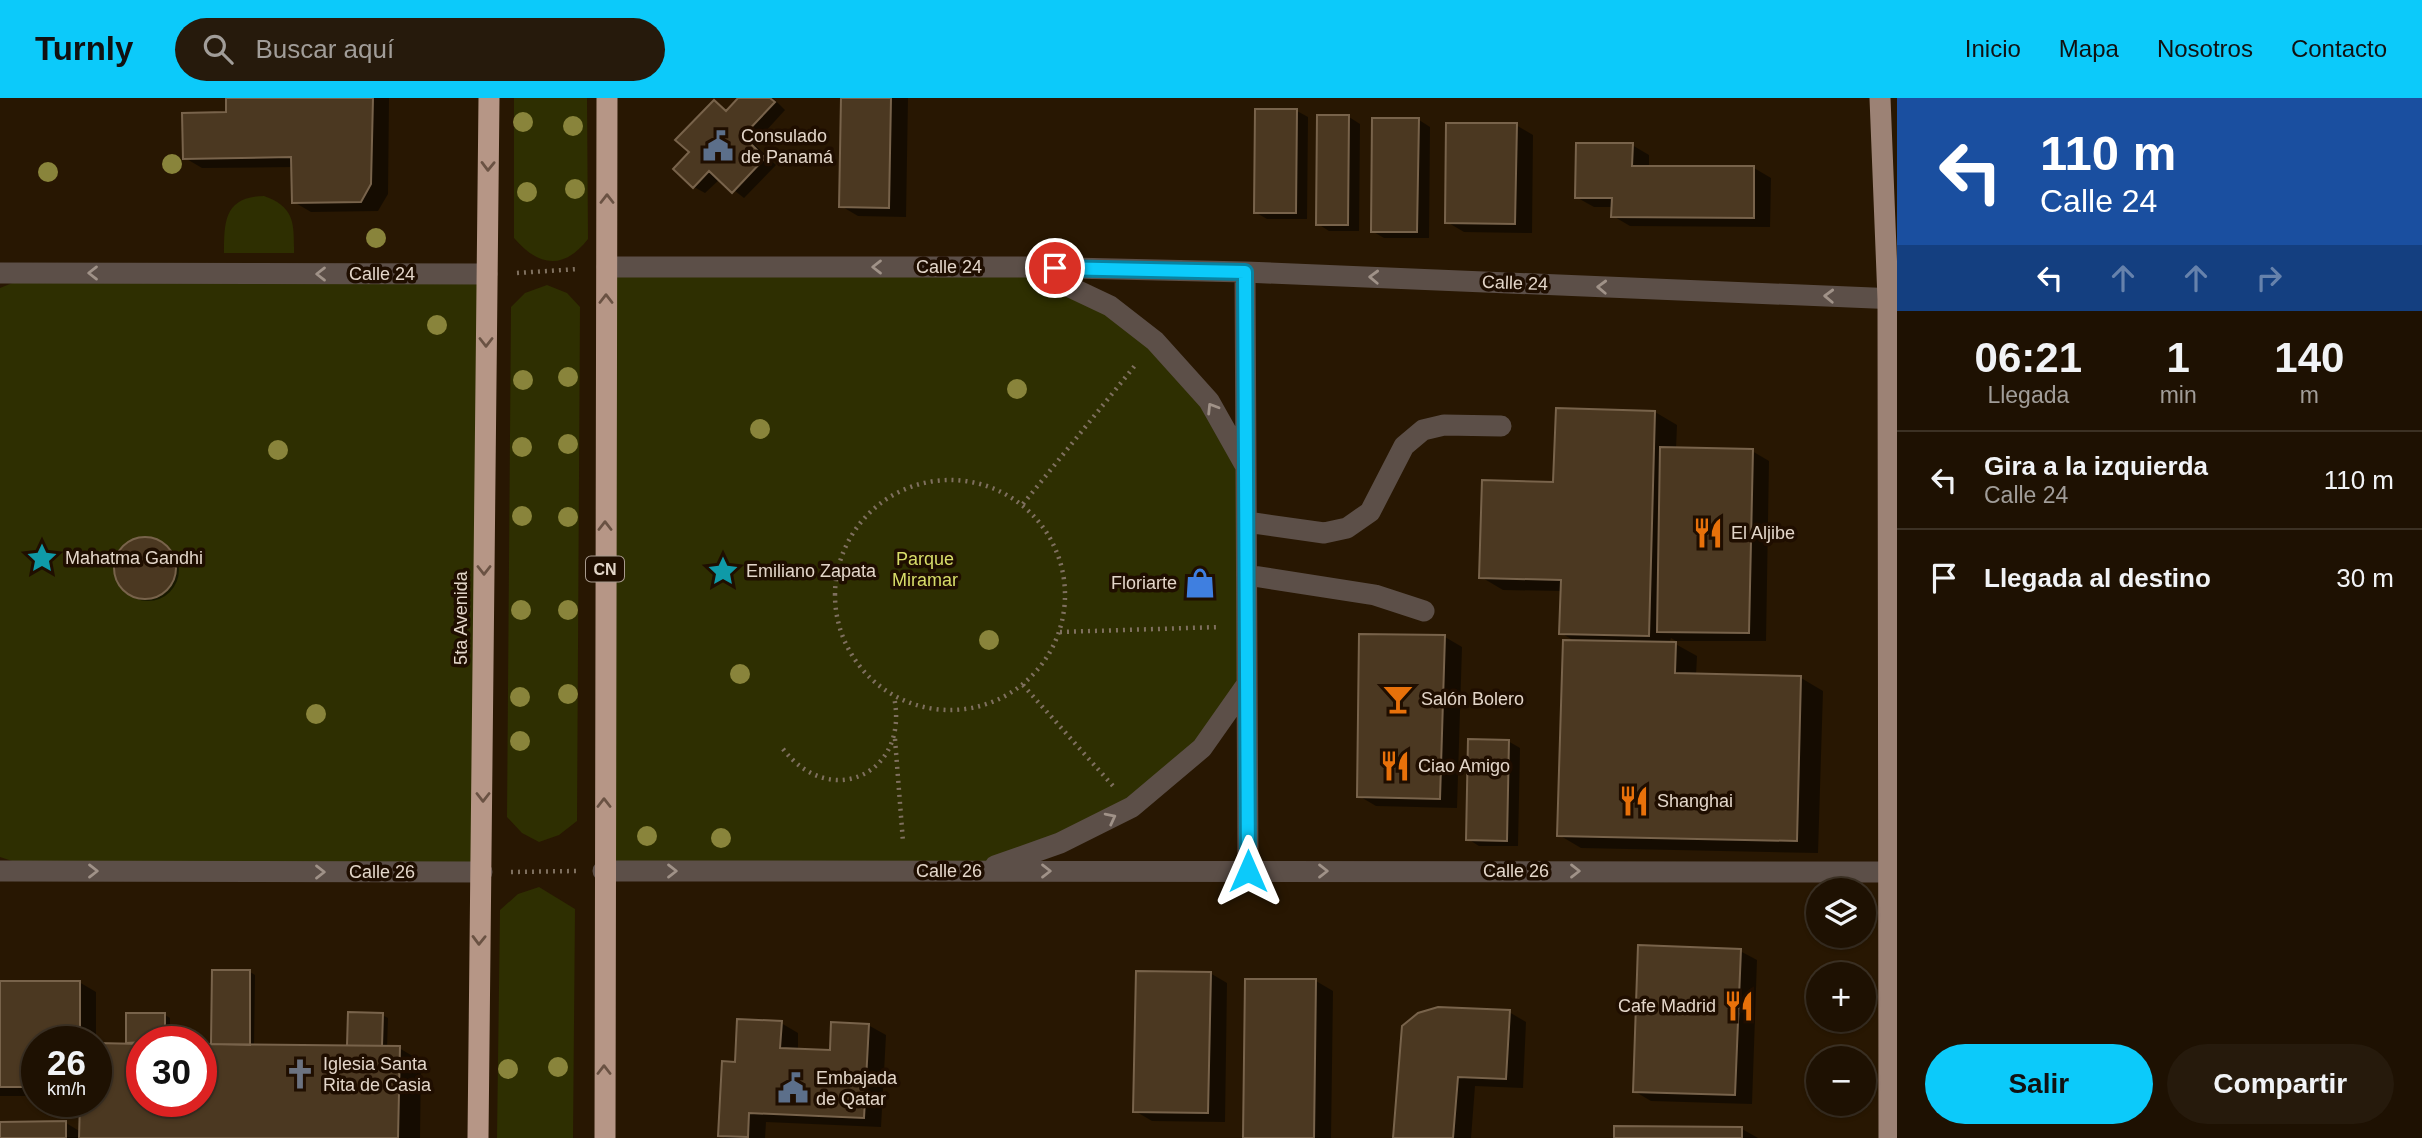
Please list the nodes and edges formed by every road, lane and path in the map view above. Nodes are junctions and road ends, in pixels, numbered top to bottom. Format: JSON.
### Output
{"nodes":[{"id":1,"x":489,"y":98,"type":"edge"},
{"id":2,"x":607,"y":98,"type":"edge"},
{"id":3,"x":1880,"y":98,"type":"edge"},
{"id":4,"x":607,"y":267,"type":"junction"},
{"id":5,"x":1028,"y":267,"type":"junction"},
{"id":6,"x":1245,"y":272,"type":"junction"},
{"id":7,"x":0,"y":273,"type":"edge"},
{"id":8,"x":37,"y":273,"type":"junction"},
{"id":9,"x":487,"y":274,"type":"junction"},
{"id":10,"x":0,"y":288,"type":"edge"},
{"id":11,"x":1893,"y":299,"type":"edge"},
{"id":12,"x":1155,"y":341,"type":"junction"},
{"id":13,"x":1501,"y":426,"type":"dead end"},
{"id":14,"x":1246,"y":467,"type":"junction"},
{"id":15,"x":1023,"y":504,"type":"junction"},
{"id":16,"x":1247,"y":522,"type":"junction"},
{"id":17,"x":1247,"y":575,"type":"junction"},
{"id":18,"x":1424,"y":611,"type":"dead end"},
{"id":19,"x":1247,"y":627,"type":"junction"},
{"id":20,"x":1060,"y":632,"type":"junction"},
{"id":21,"x":1247,"y":684,"type":"junction"},
{"id":22,"x":1023,"y":685,"type":"junction"},
{"id":23,"x":894,"y":697,"type":"junction"},
{"id":24,"x":895,"y":738,"type":"junction"},
{"id":25,"x":783,"y":749,"type":"dead end"},
{"id":26,"x":1132,"y":807,"type":"junction"},
{"id":27,"x":0,"y":857,"type":"edge"},
{"id":28,"x":0,"y":871,"type":"edge"},
{"id":29,"x":41,"y":871,"type":"junction"},
{"id":30,"x":603,"y":871,"type":"junction"},
{"id":31,"x":905,"y":871,"type":"junction"},
{"id":32,"x":979,"y":871,"type":"junction"},
{"id":33,"x":1248,"y":871,"type":"junction"},
{"id":34,"x":1893,"y":871,"type":"edge"},
{"id":35,"x":482,"y":872,"type":"junction"},
{"id":36,"x":478,"y":1138,"type":"edge"},
{"id":37,"x":605,"y":1138,"type":"edge"},
{"id":38,"x":1889,"y":1138,"type":"edge"}],
"edges":[{"from":1,"to":9,"type":"highway","name":"5ta Avenida","one_way":true},
{"from":4,"to":2,"type":"highway","number":"CN","one_way":true},
{"from":3,"to":11,"type":"main road"},
{"from":5,"to":4,"type":"street","name":"Calle 24","one_way":true},
{"from":4,"to":9,"type":"path"},
{"from":30,"to":4,"type":"highway","number":"CN","one_way":true},
{"from":5,"to":6,"type":"street","name":"Calle 24"},
{"from":5,"to":12,"type":"street"},
{"from":11,"to":6,"type":"street","name":"Calle 24","one_way":true},
{"from":6,"to":14,"type":"street"},
{"from":7,"to":8,"type":"street","name":"Calle 24"},
{"from":9,"to":8,"type":"street","name":"Calle 24","one_way":true},
{"from":8,"to":10,"type":"street"},
{"from":9,"to":35,"type":"highway","name":"5ta Avenida","one_way":true},
{"from":11,"to":34,"type":"main road"},
{"from":14,"to":12,"type":"street","one_way":true},
{"from":12,"to":15,"type":"path"},
{"from":13,"to":16,"type":"street"},
{"from":14,"to":16,"type":"street"},
{"from":15,"to":20,"type":"path"},
{"from":15,"to":23,"type":"path"},
{"from":16,"to":17,"type":"street"},
{"from":17,"to":18,"type":"street"},
{"from":17,"to":19,"type":"street"},
{"from":19,"to":20,"type":"path"},
{"from":19,"to":21,"type":"street"},
{"from":20,"to":22,"type":"path"},
{"from":21,"to":26,"type":"street"},
{"from":21,"to":33,"type":"street"},
{"from":22,"to":23,"type":"path"},
{"from":22,"to":26,"type":"path"},
{"from":23,"to":24,"type":"path"},
{"from":24,"to":25,"type":"path"},
{"from":24,"to":31,"type":"path"},
{"from":32,"to":26,"type":"street","one_way":true},
{"from":27,"to":29,"type":"street"},
{"from":28,"to":29,"type":"street","name":"Calle 26"},
{"from":29,"to":35,"type":"street","name":"Calle 26","one_way":true},
{"from":30,"to":31,"type":"street","name":"Calle 26","one_way":true},
{"from":30,"to":35,"type":"path"},
{"from":37,"to":30,"type":"highway","number":"CN","one_way":true},
{"from":31,"to":32,"type":"street","name":"Calle 26"},
{"from":32,"to":33,"type":"street","name":"Calle 26","one_way":true},
{"from":33,"to":34,"type":"street","name":"Calle 26","one_way":true},
{"from":34,"to":38,"type":"main road"},
{"from":35,"to":36,"type":"highway","name":"5ta Avenida","one_way":true}]}
